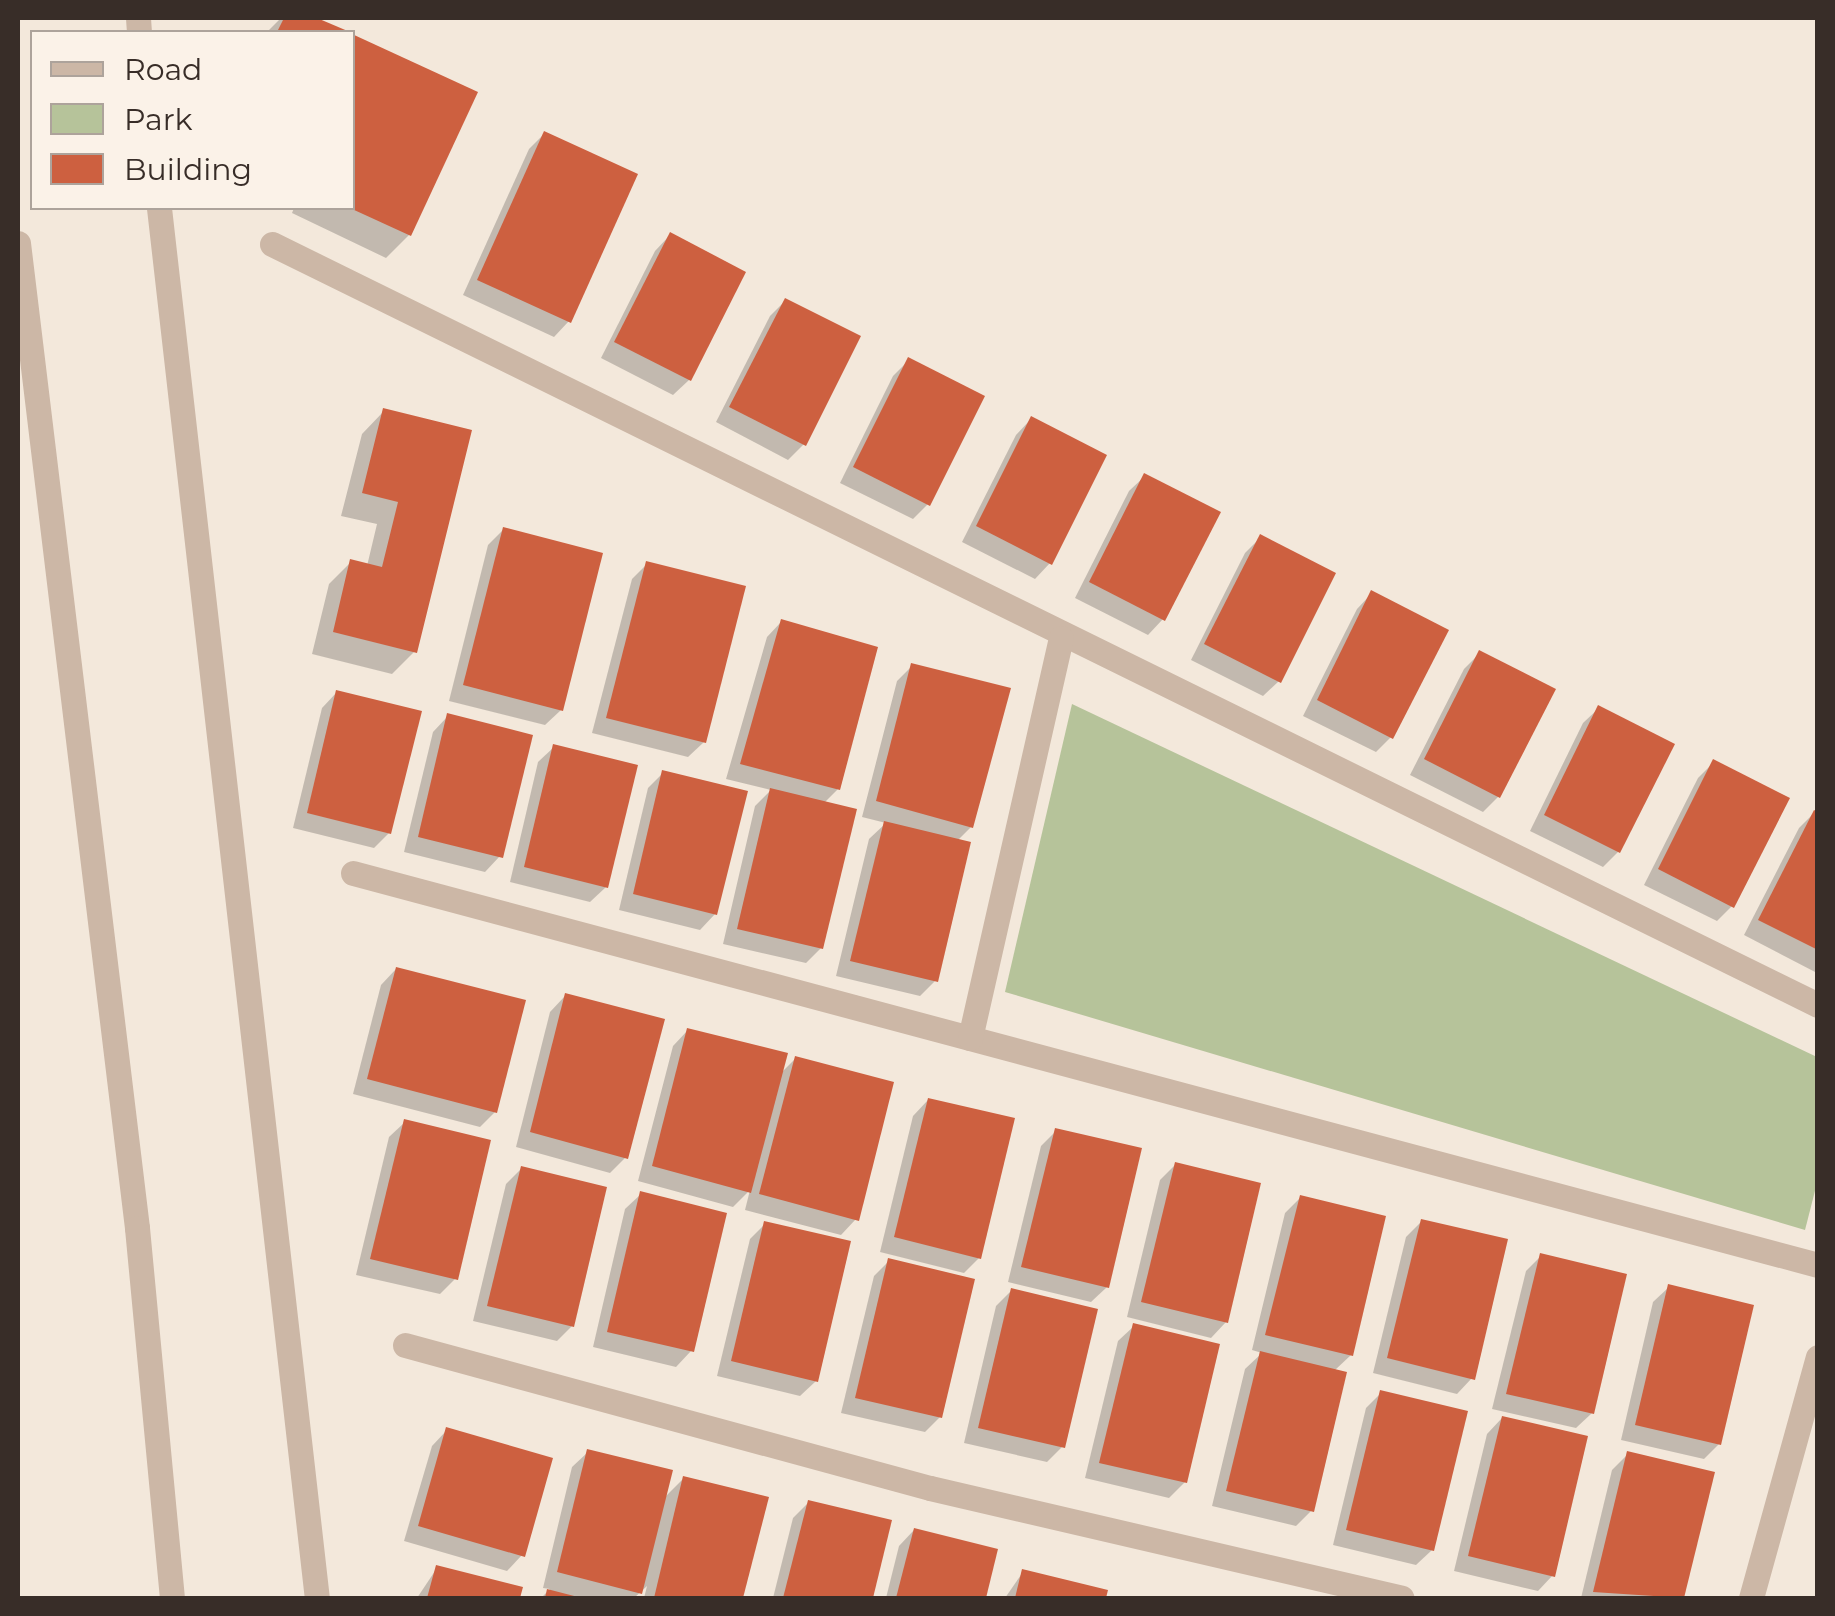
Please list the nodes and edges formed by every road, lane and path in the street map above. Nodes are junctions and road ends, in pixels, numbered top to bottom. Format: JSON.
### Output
{"nodes":[{"id":1,"x":159,"y":210,"type":"edge"},
{"id":2,"x":18,"y":243,"type":"edge"},
{"id":3,"x":272,"y":244,"type":"dead end"},
{"id":4,"x":1061,"y":638,"type":"junction"},
{"id":5,"x":353,"y":873,"type":"dead end"},
{"id":6,"x":1818,"y":1006,"type":"edge"},
{"id":7,"x":970,"y":1038,"type":"junction"},
{"id":8,"x":1818,"y":1266,"type":"edge"},
{"id":9,"x":405,"y":1345,"type":"dead end"},
{"id":10,"x":1818,"y":1357,"type":"edge"},
{"id":11,"x":172,"y":1598,"type":"edge"},
{"id":12,"x":317,"y":1598,"type":"edge"},
{"id":13,"x":1401,"y":1598,"type":"edge"},
{"id":14,"x":1751,"y":1598,"type":"edge"}],
"edges":[{"from":1,"to":12,"type":"street"},
{"from":2,"to":11,"type":"street"},
{"from":3,"to":4,"type":"street"},
{"from":4,"to":6,"type":"street"},
{"from":4,"to":7,"type":"street"},
{"from":5,"to":7,"type":"street"},
{"from":7,"to":8,"type":"street"},
{"from":9,"to":13,"type":"street"},
{"from":10,"to":14,"type":"street"}]}
